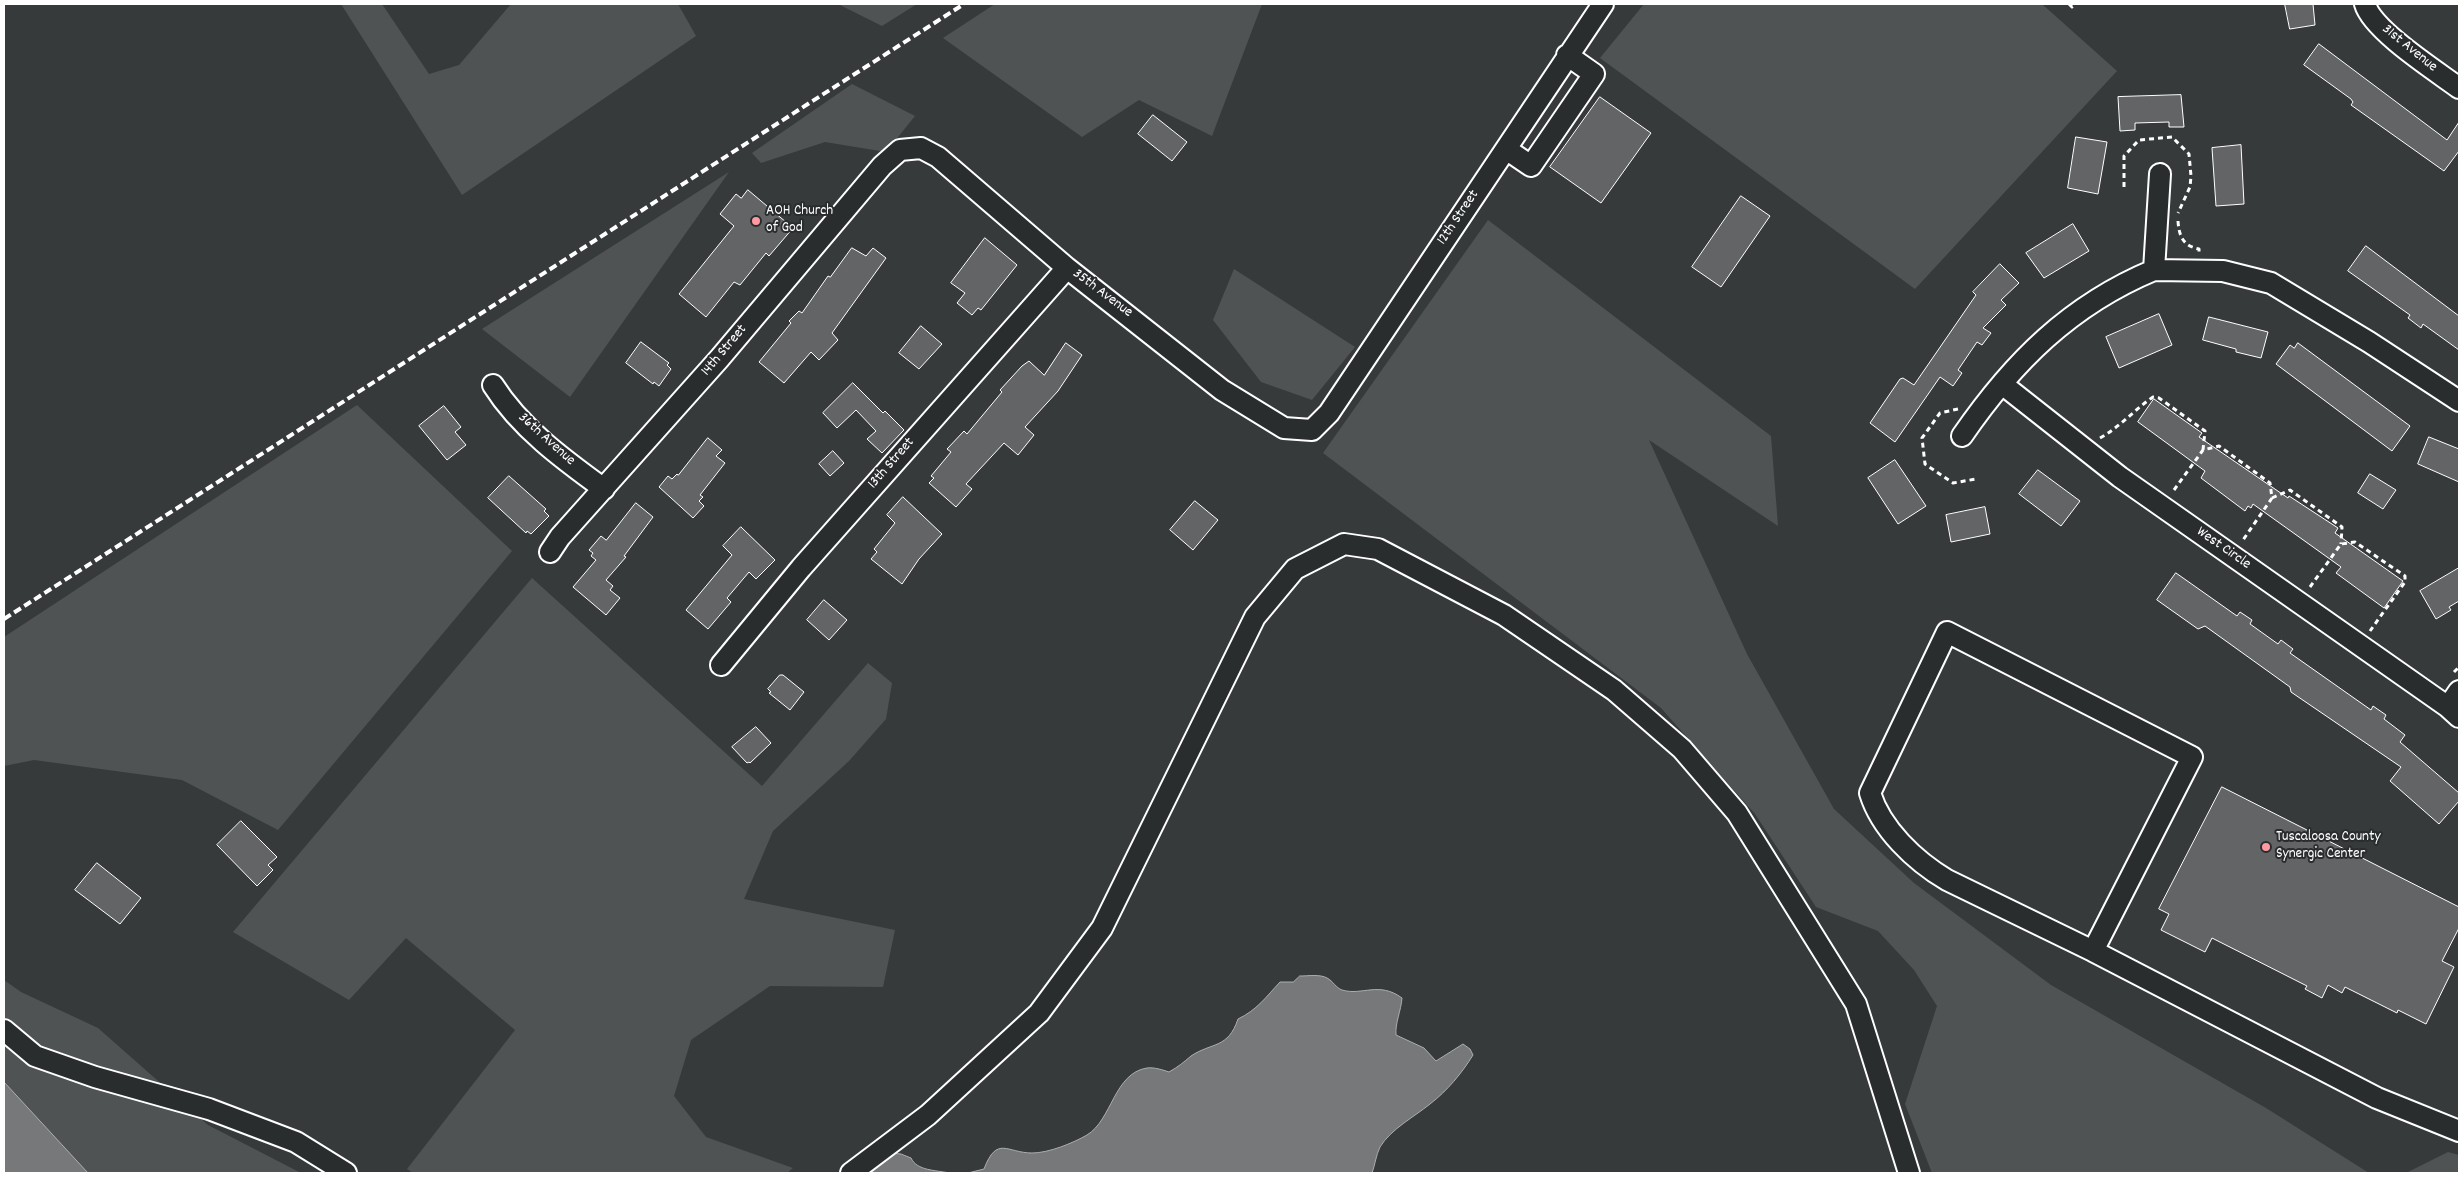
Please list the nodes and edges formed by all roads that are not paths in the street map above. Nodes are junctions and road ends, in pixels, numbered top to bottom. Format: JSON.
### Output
{"nodes":[{"id":1,"x":1604,"y":4,"type":"edge"},
{"id":2,"x":2365,"y":4,"type":"edge"},
{"id":3,"x":1567,"y":55,"type":"junction"},
{"id":4,"x":2459,"y":88,"type":"edge"},
{"id":5,"x":1506,"y":149,"type":"junction"},
{"id":6,"x":900,"y":150,"type":"joint"},
{"id":7,"x":2160,"y":174,"type":"dead end"},
{"id":8,"x":1067,"y":268,"type":"junction"},
{"id":9,"x":2154,"y":270,"type":"junction"},
{"id":10,"x":2002,"y":384,"type":"junction"},
{"id":11,"x":493,"y":385,"type":"dead end"},
{"id":12,"x":2459,"y":401,"type":"edge"},
{"id":13,"x":1312,"y":430,"type":"joint"},
{"id":14,"x":1962,"y":436,"type":"dead end"},
{"id":15,"x":604,"y":489,"type":"junction"},
{"id":16,"x":550,"y":552,"type":"dead end"},
{"id":17,"x":721,"y":665,"type":"dead end"},
{"id":18,"x":2456,"y":705,"type":"edge"},
{"id":19,"x":2093,"y":951,"type":"junction"},
{"id":20,"x":4,"y":1030,"type":"edge"},
{"id":21,"x":2459,"y":1131,"type":"edge"},
{"id":22,"x":346,"y":1173,"type":"edge"},
{"id":23,"x":851,"y":1173,"type":"edge"},
{"id":24,"x":1909,"y":1173,"type":"edge"}],
"edges":[{"from":1,"to":3,"type":"street","name":"12th Street"},
{"from":2,"to":4,"type":"street","name":"31st Avenue"},
{"from":3,"to":5,"type":"street","name":"12th Street"},
{"from":3,"to":5,"type":"street"},
{"from":5,"to":13,"type":"street","name":"12th Street"},
{"from":6,"to":8,"type":"street","name":"35th Avenue"},
{"from":6,"to":15,"type":"street","name":"14th Street"},
{"from":7,"to":9,"type":"street"},
{"from":8,"to":13,"type":"street","name":"35th Avenue"},
{"from":8,"to":17,"type":"street","name":"13th Street"},
{"from":9,"to":10,"type":"street"},
{"from":9,"to":12,"type":"street"},
{"from":10,"to":14,"type":"street"},
{"from":10,"to":18,"type":"street","name":"West Circle"},
{"from":11,"to":15,"type":"street","name":"36th Avenue"},
{"from":15,"to":16,"type":"street","name":"14th Street"},
{"from":19,"to":19,"type":"street"},
{"from":19,"to":21,"type":"street"},
{"from":20,"to":22,"type":"street"},
{"from":23,"to":24,"type":"street"}]}
